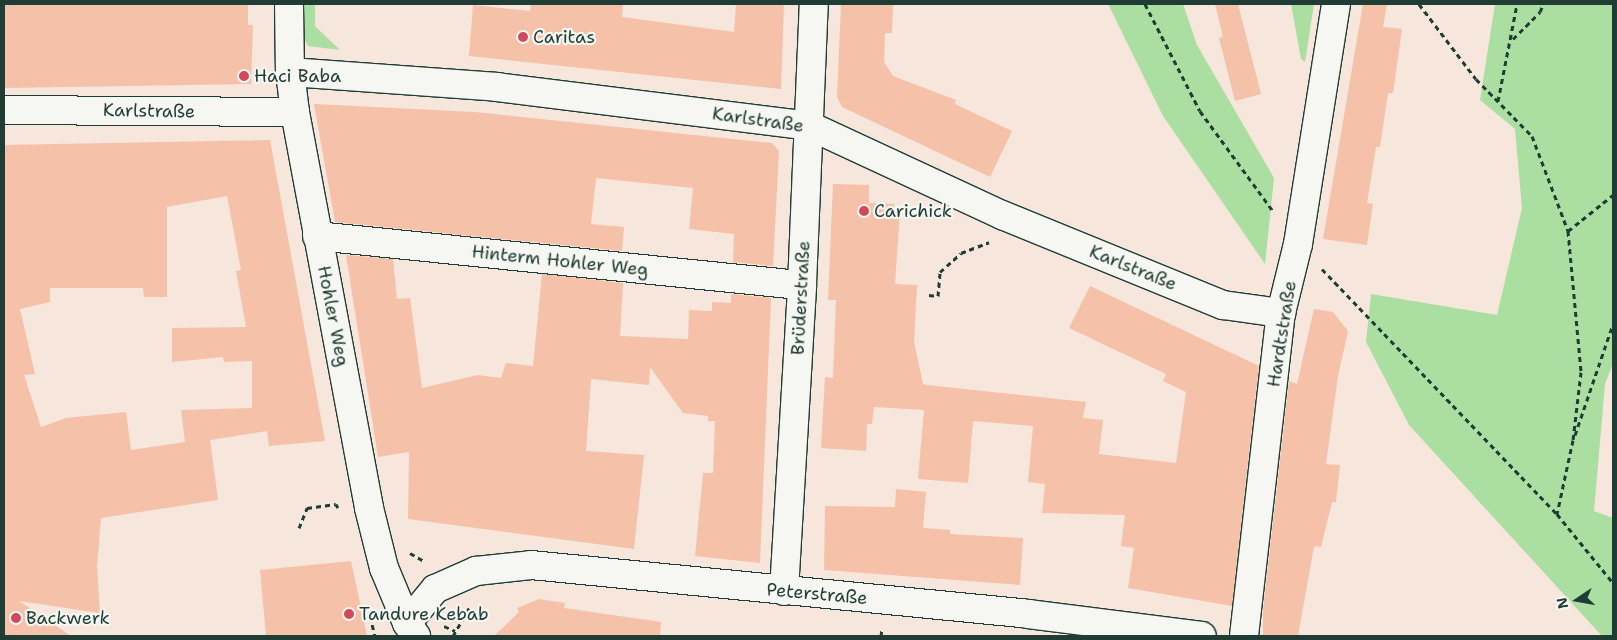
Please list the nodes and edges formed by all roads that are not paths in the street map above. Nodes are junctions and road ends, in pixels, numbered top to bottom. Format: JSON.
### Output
{"nodes":[{"id":1,"x":289,"y":4,"type":"edge"},
{"id":2,"x":814,"y":4,"type":"edge"},
{"id":3,"x":1336,"y":4,"type":"edge"},
{"id":4,"x":290,"y":72,"type":"junction"},
{"id":5,"x":4,"y":110,"type":"edge"},
{"id":6,"x":295,"y":112,"type":"junction"},
{"id":7,"x":810,"y":126,"type":"junction"},
{"id":8,"x":317,"y":236,"type":"junction"},
{"id":9,"x":802,"y":285,"type":"junction"},
{"id":10,"x":1281,"y":313,"type":"junction"},
{"id":11,"x":384,"y":568,"type":"junction"},
{"id":12,"x":435,"y":589,"type":"junction"},
{"id":13,"x":784,"y":591,"type":"junction"},
{"id":14,"x":410,"y":632,"type":"edge"},
{"id":15,"x":1202,"y":636,"type":"edge"},
{"id":16,"x":1244,"y":636,"type":"edge"}],
"edges":[{"from":1,"to":4,"type":"street","name":"Hohler Weg"},
{"from":2,"to":7,"type":"street","name":"Brüderstraße"},
{"from":3,"to":10,"type":"street","name":"Hardtstraße"},
{"from":4,"to":6,"type":"street","name":"Hohler Weg"},
{"from":4,"to":7,"type":"street","name":"Karlstraße"},
{"from":5,"to":6,"type":"street","name":"Karlstraße"},
{"from":6,"to":8,"type":"street","name":"Hohler Weg"},
{"from":7,"to":9,"type":"street","name":"Brüderstraße"},
{"from":7,"to":10,"type":"street","name":"Karlstraße"},
{"from":8,"to":9,"type":"street","name":"Hinterm Hohler Weg"},
{"from":8,"to":11,"type":"street","name":"Hohler Weg"},
{"from":9,"to":13,"type":"street","name":"Brüderstraße"},
{"from":10,"to":16,"type":"street","name":"Hardtstraße"},
{"from":11,"to":12,"type":"street"},
{"from":11,"to":14,"type":"street","name":"Hohler Weg"},
{"from":12,"to":13,"type":"street","name":"Peterstraße"},
{"from":12,"to":14,"type":"street","name":"Peterstraße"},
{"from":13,"to":15,"type":"street","name":"Peterstraße"}]}
